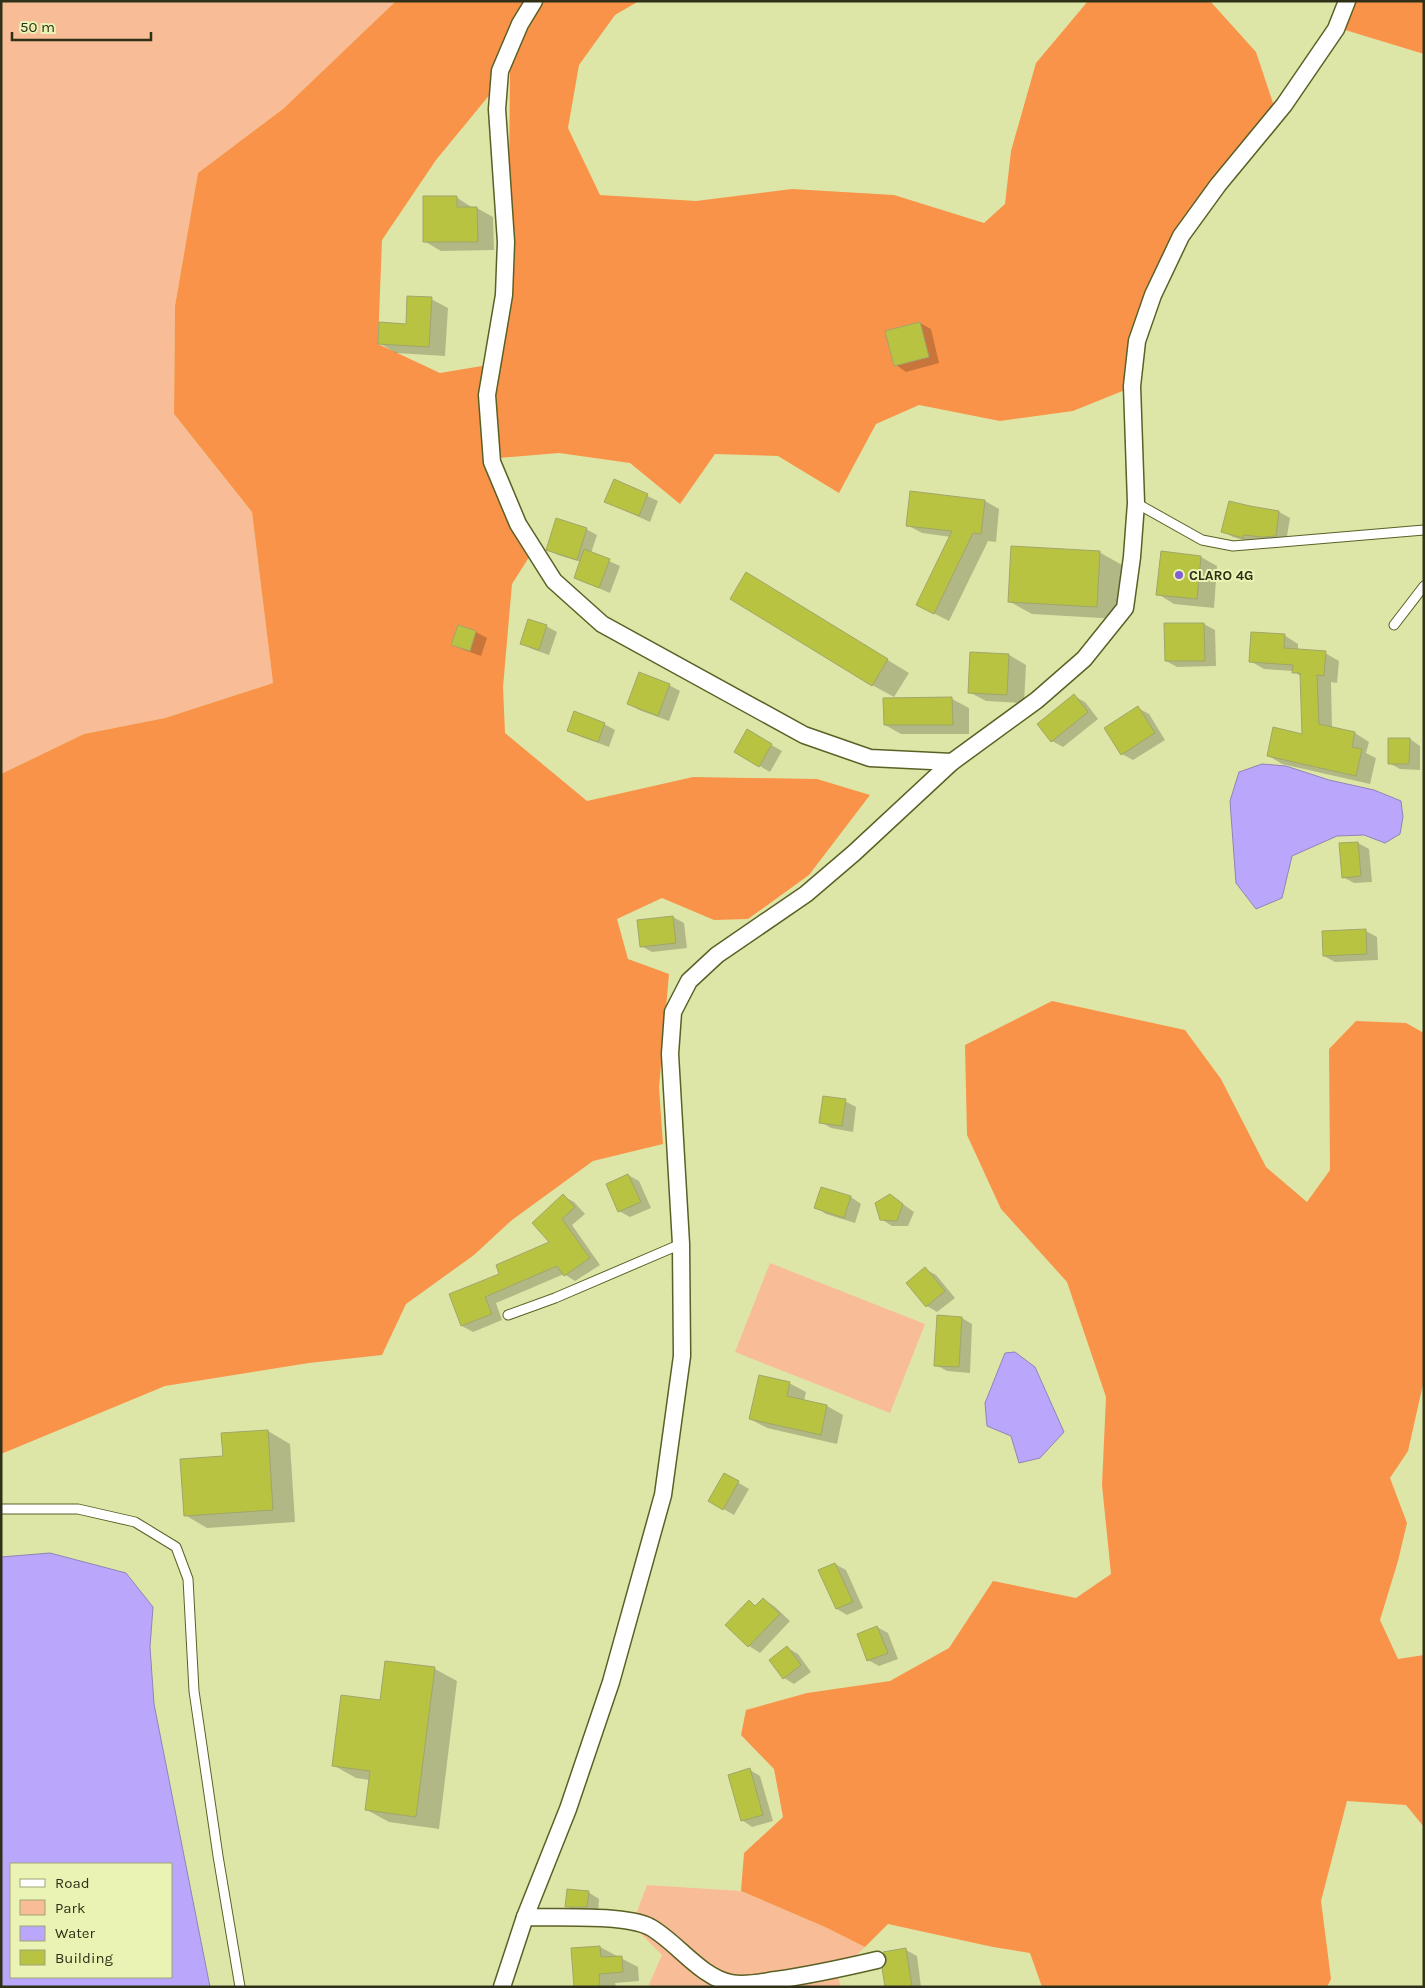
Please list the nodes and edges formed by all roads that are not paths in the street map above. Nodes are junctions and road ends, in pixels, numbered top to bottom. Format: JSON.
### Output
{"nodes":[{"id":1,"x":534,"y":1,"type":"edge"},
{"id":2,"x":1347,"y":1,"type":"edge"},
{"id":3,"x":1136,"y":504,"type":"junction"},
{"id":4,"x":1424,"y":530,"type":"edge"},
{"id":5,"x":1424,"y":586,"type":"edge"},
{"id":6,"x":1394,"y":625,"type":"dead end"},
{"id":7,"x":952,"y":762,"type":"junction"},
{"id":8,"x":681,"y":1244,"type":"junction"},
{"id":9,"x":508,"y":1315,"type":"dead end"},
{"id":10,"x":1,"y":1509,"type":"edge"},
{"id":11,"x":526,"y":1917,"type":"junction"},
{"id":12,"x":877,"y":1960,"type":"dead end"},
{"id":13,"x":240,"y":1987,"type":"edge"},
{"id":14,"x":502,"y":1987,"type":"edge"}],
"edges":[{"from":1,"to":7,"type":"street"},
{"from":2,"to":3,"type":"street"},
{"from":3,"to":4,"type":"lane"},
{"from":3,"to":7,"type":"street"},
{"from":5,"to":6,"type":"lane"},
{"from":7,"to":8,"type":"street"},
{"from":8,"to":9,"type":"lane"},
{"from":8,"to":11,"type":"street"},
{"from":10,"to":13,"type":"lane"},
{"from":11,"to":12,"type":"street"},
{"from":11,"to":14,"type":"street"}]}
